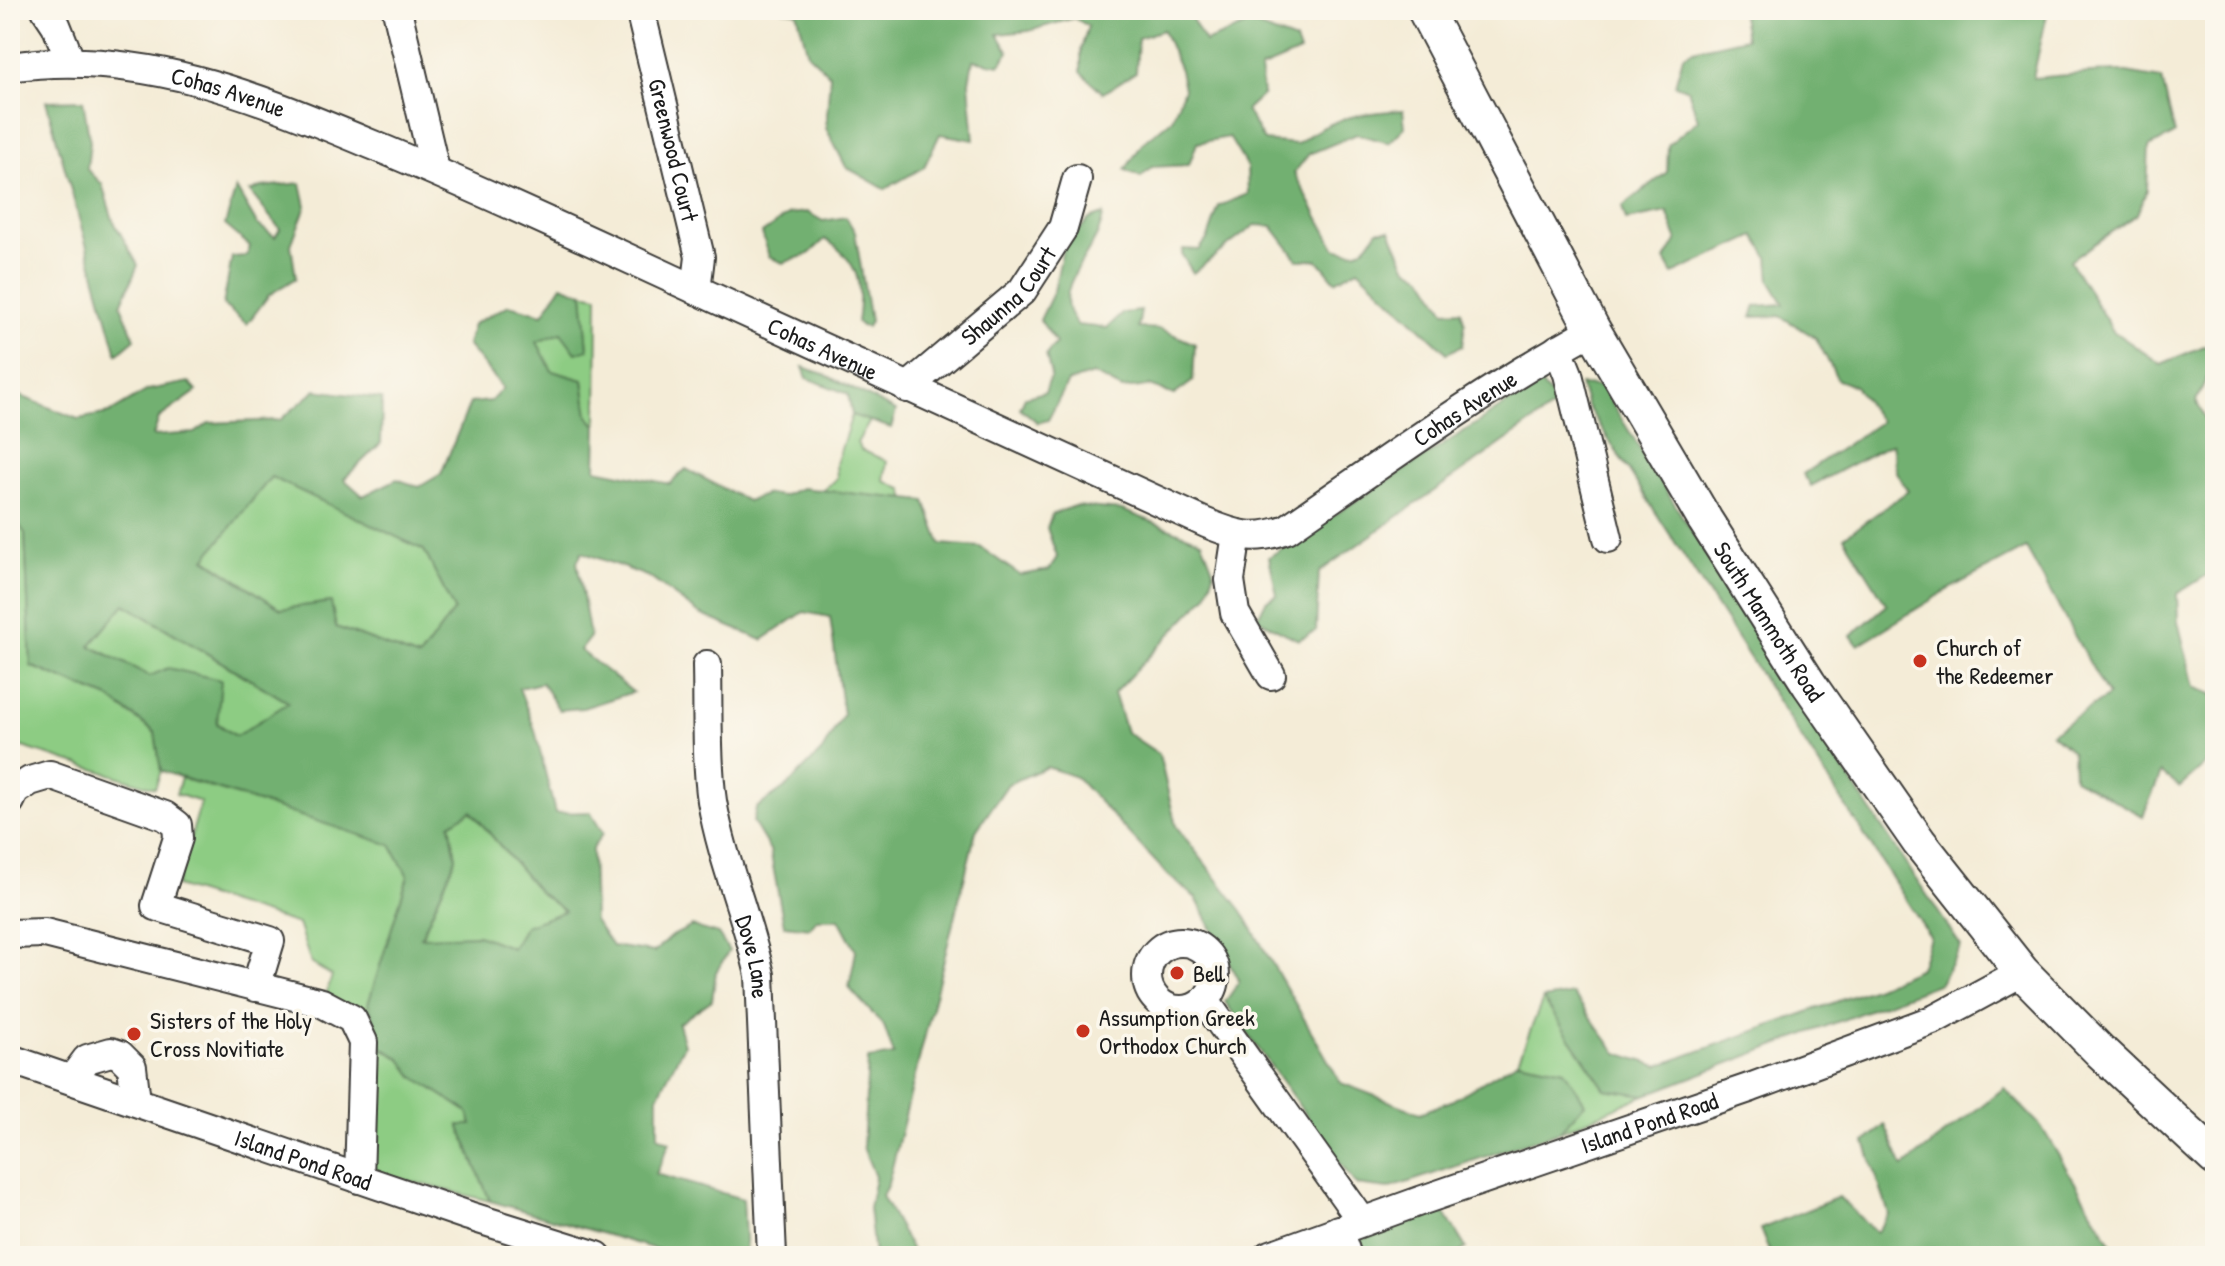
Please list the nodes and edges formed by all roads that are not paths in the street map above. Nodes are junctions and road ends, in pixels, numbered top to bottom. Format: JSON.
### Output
{"nodes":[{"id":1,"x":46,"y":10,"type":"edge"},
{"id":2,"x":397,"y":10,"type":"edge"},
{"id":3,"x":640,"y":10,"type":"edge"},
{"id":4,"x":1425,"y":10,"type":"edge"},
{"id":5,"x":70,"y":60,"type":"junction"},
{"id":6,"x":10,"y":67,"type":"edge"},
{"id":7,"x":435,"y":170,"type":"junction"},
{"id":8,"x":1077,"y":179,"type":"dead end"},
{"id":9,"x":696,"y":290,"type":"junction"},
{"id":10,"x":1593,"y":330,"type":"junction"},
{"id":11,"x":1558,"y":349,"type":"junction"},
{"id":12,"x":907,"y":388,"type":"junction"},
{"id":13,"x":1237,"y":534,"type":"junction"},
{"id":14,"x":1608,"y":538,"type":"dead end"},
{"id":15,"x":707,"y":665,"type":"dead end"},
{"id":16,"x":1271,"y":675,"type":"dead end"},
{"id":17,"x":10,"y":801,"type":"edge"},
{"id":18,"x":10,"y":934,"type":"edge"},
{"id":19,"x":2022,"y":972,"type":"junction"},
{"id":20,"x":256,"y":987,"type":"junction"},
{"id":21,"x":1205,"y":1001,"type":"dead end"},
{"id":22,"x":10,"y":1059,"type":"edge"},
{"id":23,"x":72,"y":1079,"type":"junction"},
{"id":24,"x":136,"y":1101,"type":"junction"},
{"id":25,"x":2215,"y":1158,"type":"edge"},
{"id":26,"x":359,"y":1179,"type":"junction"},
{"id":27,"x":1349,"y":1236,"type":"edge"},
{"id":28,"x":597,"y":1256,"type":"edge"},
{"id":29,"x":772,"y":1256,"type":"edge"},
{"id":30,"x":1268,"y":1256,"type":"edge"}],
"edges":[{"from":1,"to":5,"type":"street"},
{"from":2,"to":7,"type":"street"},
{"from":3,"to":9,"type":"street","name":"Greenwood Court"},
{"from":4,"to":10,"type":"main road","name":"South Mammoth Road"},
{"from":5,"to":6,"type":"street","name":"Cohas Avenue"},
{"from":5,"to":7,"type":"street","name":"Cohas Avenue"},
{"from":7,"to":9,"type":"street","name":"Cohas Avenue"},
{"from":8,"to":12,"type":"street","name":"Shaunna Court"},
{"from":9,"to":12,"type":"street","name":"Cohas Avenue"},
{"from":10,"to":11,"type":"street","name":"Cohas Avenue"},
{"from":10,"to":19,"type":"main road","name":"South Mammoth Road"},
{"from":11,"to":13,"type":"street","name":"Cohas Avenue"},
{"from":11,"to":14,"type":"street"},
{"from":12,"to":13,"type":"street","name":"Cohas Avenue"},
{"from":13,"to":16,"type":"street"},
{"from":15,"to":29,"type":"street","name":"Dove Lane"},
{"from":17,"to":20,"type":"street"},
{"from":18,"to":20,"type":"street"},
{"from":19,"to":25,"type":"main road","name":"South Mammoth Road"},
{"from":19,"to":27,"type":"street","name":"Island Pond Road"},
{"from":20,"to":26,"type":"street"},
{"from":21,"to":27,"type":"street"},
{"from":22,"to":23,"type":"street","name":"Island Pond Road"},
{"from":23,"to":24,"type":"street","name":"Island Pond Road"},
{"from":23,"to":24,"type":"street"},
{"from":24,"to":26,"type":"street","name":"Island Pond Road"},
{"from":26,"to":28,"type":"street","name":"Island Pond Road"},
{"from":27,"to":30,"type":"street","name":"Island Pond Road"}]}
